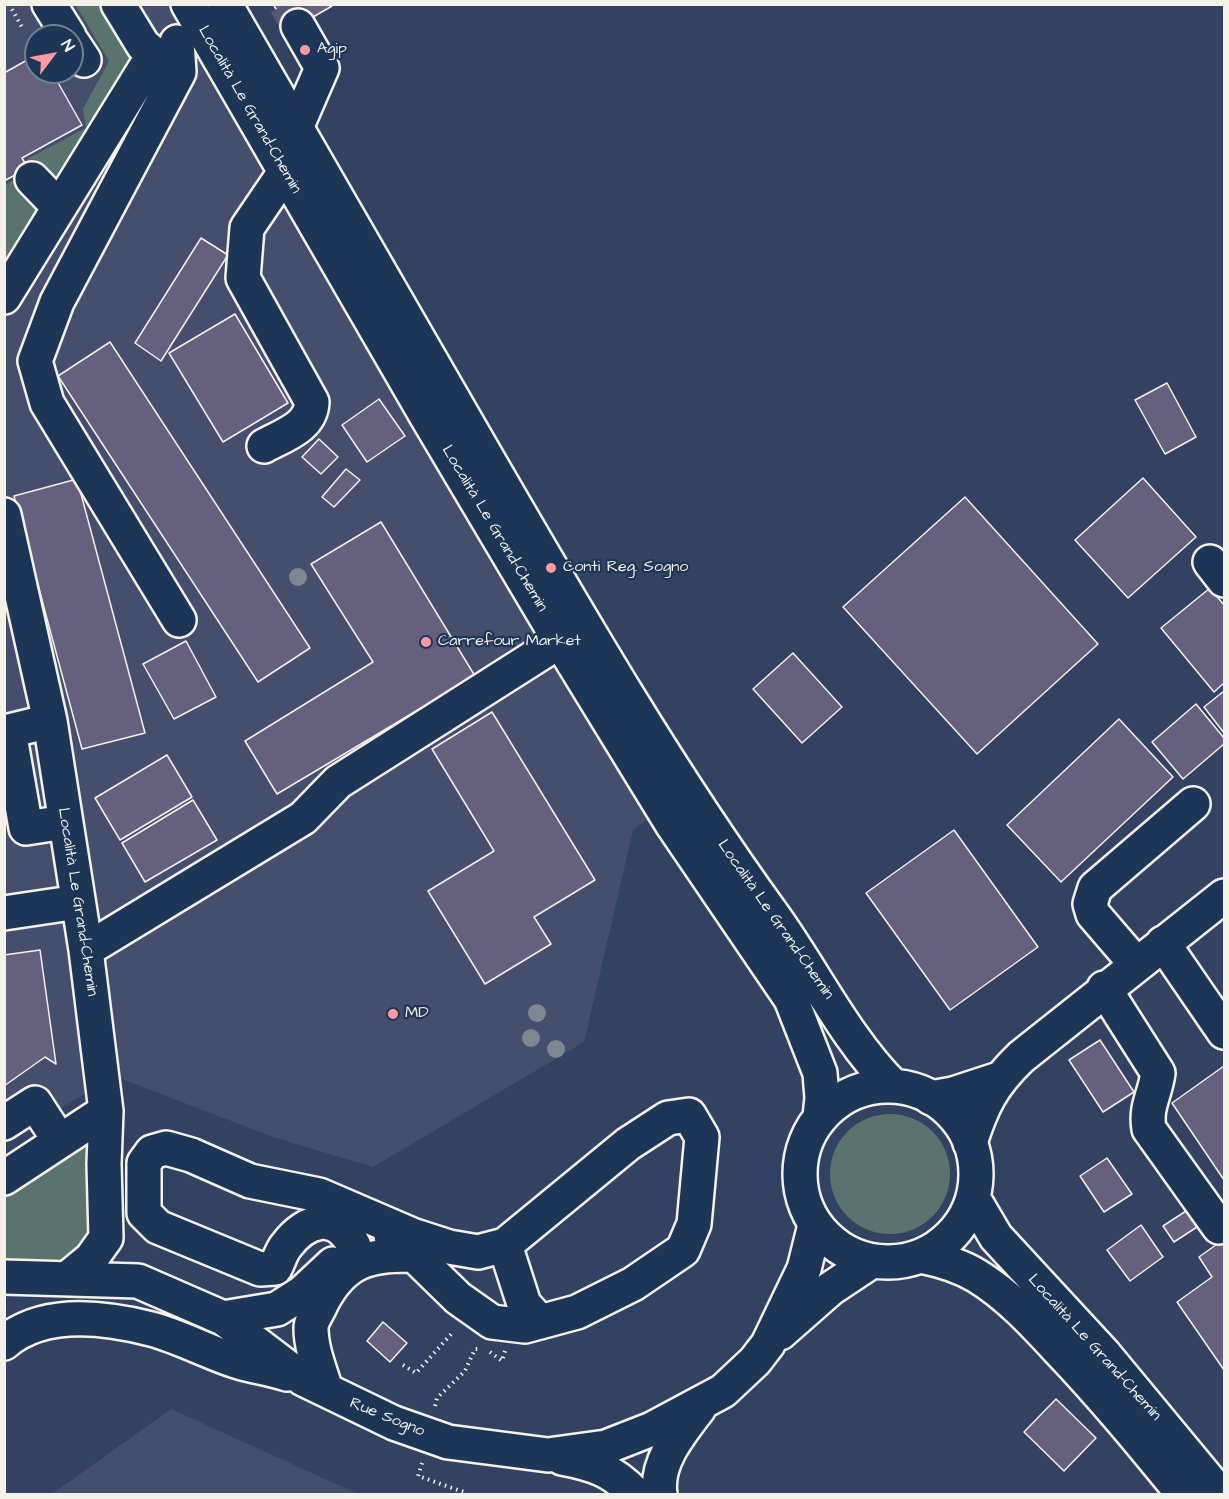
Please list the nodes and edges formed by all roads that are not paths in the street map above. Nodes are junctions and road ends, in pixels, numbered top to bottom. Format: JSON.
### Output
{"nodes":[{"id":1,"x":49,"y":4,"type":"edge"},
{"id":2,"x":118,"y":4,"type":"edge"},
{"id":3,"x":225,"y":4,"type":"edge"},
{"id":4,"x":61,"y":24,"type":"edge"},
{"id":5,"x":298,"y":26,"type":"tunnel mouth"},
{"id":6,"x":179,"y":30,"type":"edge"},
{"id":7,"x":296,"y":128,"type":"junction"},
{"id":8,"x":285,"y":172,"type":"junction"},
{"id":9,"x":32,"y":180,"type":"dead end"},
{"id":10,"x":59,"y":207,"type":"junction"},
{"id":11,"x":4,"y":297,"type":"edge"},
{"id":12,"x":264,"y":446,"type":"dead end"},
{"id":13,"x":4,"y":515,"type":"edge"},
{"id":14,"x":13,"y":584,"type":"edge"},
{"id":15,"x":179,"y":620,"type":"dead end"},
{"id":16,"x":560,"y":641,"type":"junction"},
{"id":17,"x":50,"y":721,"type":"junction"},
{"id":18,"x":1193,"y":804,"type":"dead end"},
{"id":19,"x":65,"y":822,"type":"junction"},
{"id":20,"x":15,"y":831,"type":"edge"},
{"id":21,"x":1224,"y":896,"type":"edge"},
{"id":22,"x":78,"y":902,"type":"junction"},
{"id":23,"x":4,"y":913,"type":"edge"},
{"id":24,"x":1164,"y":944,"type":"junction"},
{"id":25,"x":86,"y":950,"type":"junction"},
{"id":26,"x":1136,"y":964,"type":"junction"},
{"id":27,"x":1104,"y":988,"type":"junction"},
{"id":28,"x":1224,"y":1032,"type":"edge"},
{"id":29,"x":999,"y":1079,"type":"junction"},
{"id":30,"x":893,"y":1086,"type":"junction"},
{"id":31,"x":931,"y":1098,"type":"junction"},
{"id":32,"x":106,"y":1111,"type":"junction"},
{"id":33,"x":820,"y":1117,"type":"junction"},
{"id":34,"x":4,"y":1123,"type":"edge"},
{"id":35,"x":59,"y":1140,"type":"junction"},
{"id":36,"x":970,"y":1143,"type":"junction"},
{"id":37,"x":4,"y":1178,"type":"edge"},
{"id":38,"x":973,"y":1198,"type":"junction"},
{"id":39,"x":815,"y":1225,"type":"junction"},
{"id":40,"x":1219,"y":1227,"type":"dead end"},
{"id":41,"x":412,"y":1235,"type":"junction"},
{"id":42,"x":106,"y":1238,"type":"junction"},
{"id":43,"x":505,"y":1245,"type":"junction"},
{"id":44,"x":354,"y":1246,"type":"junction"},
{"id":45,"x":921,"y":1256,"type":"junction"},
{"id":46,"x":872,"y":1261,"type":"junction"},
{"id":47,"x":4,"y":1277,"type":"edge"},
{"id":48,"x":68,"y":1278,"type":"junction"},
{"id":49,"x":138,"y":1281,"type":"junction"},
{"id":50,"x":4,"y":1298,"type":"edge"},
{"id":51,"x":223,"y":1318,"type":"junction"},
{"id":52,"x":527,"y":1323,"type":"junction"},
{"id":53,"x":4,"y":1342,"type":"edge"},
{"id":54,"x":768,"y":1344,"type":"junction"},
{"id":55,"x":302,"y":1380,"type":"junction"},
{"id":56,"x":702,"y":1404,"type":"junction"},
{"id":57,"x":548,"y":1455,"type":"junction"},
{"id":58,"x":635,"y":1494,"type":"edge"},
{"id":59,"x":660,"y":1494,"type":"edge"},
{"id":60,"x":1183,"y":1494,"type":"edge"},
{"id":61,"x":1220,"y":1494,"type":"edge"}],
"edges":[{"from":1,"to":4,"type":"main road"},
{"from":2,"to":6,"type":"main road","name":"Località Le Grand-Chemin"},
{"from":3,"to":7,"type":"main road","name":"Località Le Grand-Chemin"},
{"from":5,"to":7,"type":"main road"},
{"from":6,"to":8,"type":"main road","name":"Località Le Grand-Chemin"},
{"from":6,"to":10,"type":"main road"},
{"from":6,"to":15,"type":"main road"},
{"from":7,"to":30,"type":"main road","name":"Località Le Grand-Chemin"},
{"from":8,"to":12,"type":"main road"},
{"from":8,"to":16,"type":"main road","name":"Località Le Grand-Chemin"},
{"from":9,"to":10,"type":"main road"},
{"from":10,"to":11,"type":"main road"},
{"from":13,"to":14,"type":"main road","name":"Località Le Grand-Chemin"},
{"from":14,"to":17,"type":"main road","name":"Località Le Grand-Chemin"},
{"from":16,"to":25,"type":"main road"},
{"from":16,"to":33,"type":"main road","name":"Località Le Grand-Chemin"},
{"from":17,"to":19,"type":"main road","name":"Località Le Grand-Chemin"},
{"from":17,"to":20,"type":"main road"},
{"from":18,"to":26,"type":"main road"},
{"from":19,"to":20,"type":"main road"},
{"from":19,"to":22,"type":"main road","name":"Località Le Grand-Chemin"},
{"from":21,"to":24,"type":"main road"},
{"from":22,"to":23,"type":"main road"},
{"from":22,"to":25,"type":"main road","name":"Località Le Grand-Chemin"},
{"from":24,"to":26,"type":"main road"},
{"from":24,"to":28,"type":"main road"},
{"from":25,"to":32,"type":"main road","name":"Località Le Grand-Chemin"},
{"from":26,"to":27,"type":"main road"},
{"from":27,"to":29,"type":"main road"},
{"from":27,"to":40,"type":"main road"},
{"from":29,"to":31,"type":"main road"},
{"from":29,"to":36,"type":"main road"},
{"from":30,"to":31,"type":"main road","name":"Località Le Grand-Chemin"},
{"from":30,"to":33,"type":"main road","name":"Località Le Grand-Chemin"},
{"from":31,"to":36,"type":"main road","name":"Località Le Grand-Chemin"},
{"from":32,"to":35,"type":"main road"},
{"from":32,"to":42,"type":"main road","name":"Località Le Grand-Chemin"},
{"from":33,"to":39,"type":"main road","name":"Località Le Grand-Chemin"},
{"from":34,"to":35,"type":"main road"},
{"from":35,"to":37,"type":"main road"},
{"from":36,"to":38,"type":"main road","name":"Località Le Grand-Chemin"},
{"from":38,"to":45,"type":"main road","name":"Località Le Grand-Chemin"},
{"from":38,"to":61,"type":"main road","name":"Località Le Grand-Chemin"},
{"from":39,"to":46,"type":"main road","name":"Località Le Grand-Chemin"},
{"from":39,"to":54,"type":"main road","name":"Rue Sogno"},
{"from":41,"to":43,"type":"main road"},
{"from":41,"to":44,"type":"main road"},
{"from":41,"to":44,"type":"main road"},
{"from":42,"to":48,"type":"main road"},
{"from":42,"to":49,"type":"main road"},
{"from":43,"to":52,"type":"main road"},
{"from":43,"to":52,"type":"main road"},
{"from":44,"to":51,"type":"main road"},
{"from":45,"to":46,"type":"main road","name":"Località Le Grand-Chemin"},
{"from":45,"to":60,"type":"main road","name":"Località Le Grand-Chemin"},
{"from":46,"to":54,"type":"main road","name":"Rue Sogno"},
{"from":47,"to":48,"type":"main road","name":"Rue Sogno"},
{"from":48,"to":49,"type":"main road","name":"Rue Sogno"},
{"from":49,"to":51,"type":"main road","name":"Rue Sogno"},
{"from":50,"to":55,"type":"main road","name":"Rue Sogno"},
{"from":51,"to":55,"type":"main road","name":"Rue Sogno"},
{"from":52,"to":55,"type":"main road"},
{"from":53,"to":55,"type":"main road"},
{"from":54,"to":56,"type":"main road","name":"Rue Sogno"},
{"from":55,"to":57,"type":"main road","name":"Rue Sogno"},
{"from":56,"to":57,"type":"main road","name":"Rue Sogno"},
{"from":56,"to":59,"type":"main road"},
{"from":57,"to":58,"type":"main road"}]}
